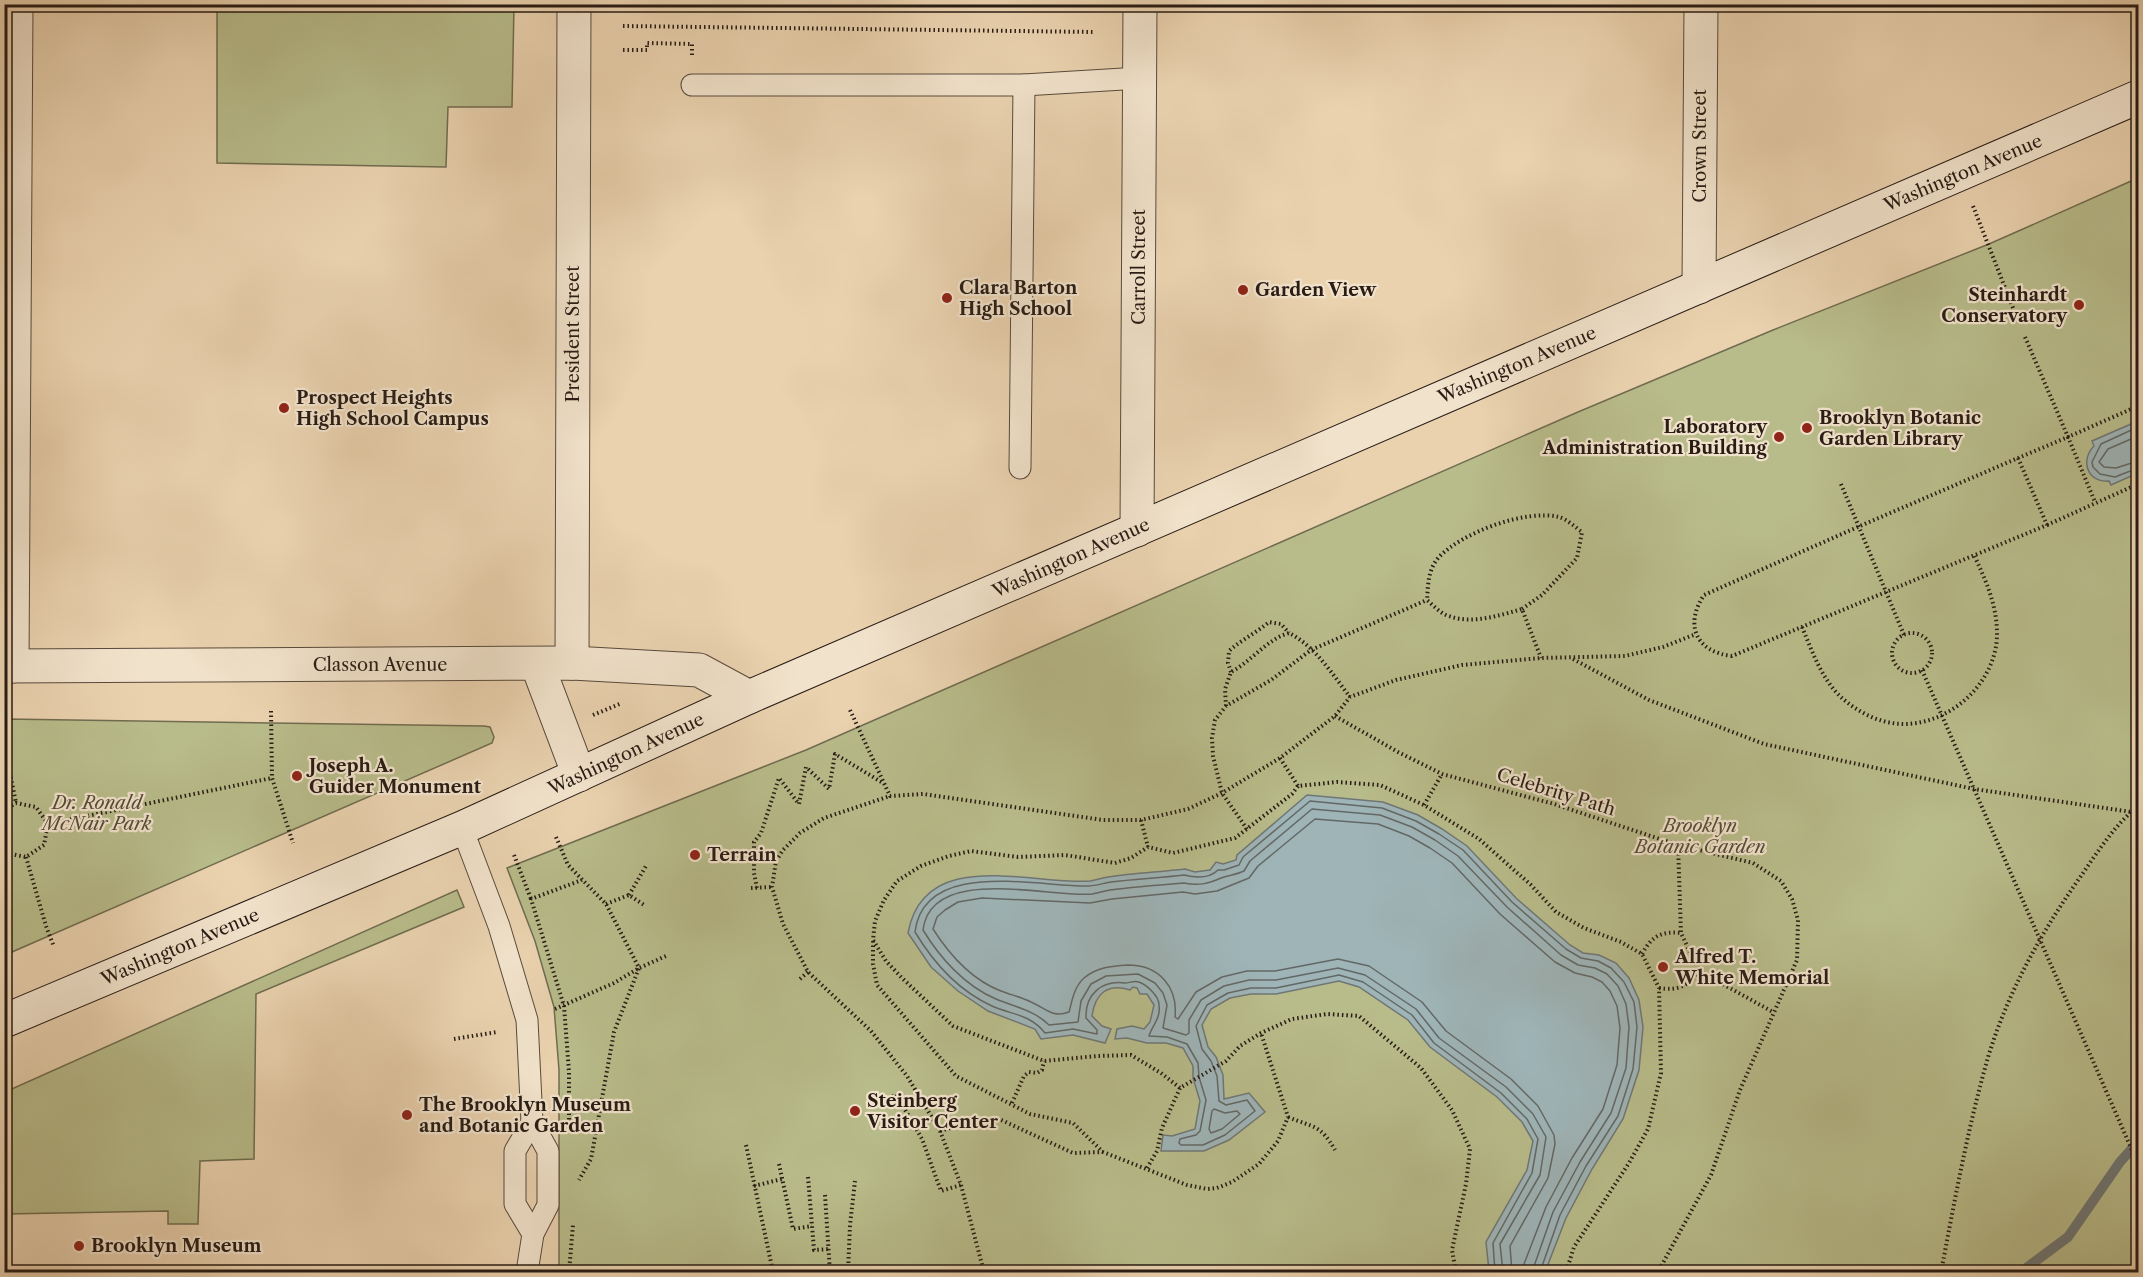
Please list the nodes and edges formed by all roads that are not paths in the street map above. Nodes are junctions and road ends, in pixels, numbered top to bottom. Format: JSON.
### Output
{"nodes":[{"id":1,"x":16,"y":4,"type":"edge"},
{"id":2,"x":574,"y":4,"type":"edge"},
{"id":3,"x":1140,"y":4,"type":"edge"},
{"id":4,"x":1701,"y":4,"type":"edge"},
{"id":5,"x":10,"y":43,"type":"edge"},
{"id":6,"x":1140,"y":78,"type":"junction"},
{"id":7,"x":692,"y":85,"type":"dead end"},
{"id":8,"x":1024,"y":85,"type":"junction"},
{"id":9,"x":2139,"y":97,"type":"edge"},
{"id":10,"x":1699,"y":286,"type":"junction"},
{"id":11,"x":1020,"y":468,"type":"dead end"},
{"id":12,"x":1137,"y":530,"type":"junction"},
{"id":13,"x":572,"y":663,"type":"junction"},
{"id":14,"x":537,"y":664,"type":"junction"},
{"id":15,"x":8,"y":666,"type":"edge"},
{"id":16,"x":749,"y":697,"type":"junction"},
{"id":17,"x":579,"y":776,"type":"junction"},
{"id":18,"x":462,"y":828,"type":"junction"},
{"id":19,"x":4,"y":1021,"type":"edge"},
{"id":20,"x":532,"y":1122,"type":"junction"},
{"id":21,"x":533,"y":1234,"type":"junction"},
{"id":22,"x":528,"y":1272,"type":"edge"}],
"edges":[{"from":1,"to":5,"type":"street"},
{"from":2,"to":13,"type":"street","name":"President Street"},
{"from":3,"to":6,"type":"street","name":"Carroll Street"},
{"from":4,"to":10,"type":"street","name":"Crown Street"},
{"from":5,"to":15,"type":"street"},
{"from":6,"to":8,"type":"lane"},
{"from":6,"to":12,"type":"street","name":"Carroll Street"},
{"from":7,"to":8,"type":"lane"},
{"from":8,"to":11,"type":"lane"},
{"from":9,"to":10,"type":"street","name":"Washington Avenue"},
{"from":10,"to":12,"type":"street","name":"Washington Avenue"},
{"from":12,"to":16,"type":"street","name":"Washington Avenue"},
{"from":13,"to":14,"type":"street","name":"Classon Avenue"},
{"from":13,"to":16,"type":"street","name":"Classon Avenue"},
{"from":14,"to":15,"type":"street","name":"Classon Avenue"},
{"from":14,"to":17,"type":"street"},
{"from":16,"to":17,"type":"street","name":"Washington Avenue"},
{"from":17,"to":18,"type":"street","name":"Washington Avenue"},
{"from":18,"to":19,"type":"street","name":"Washington Avenue"},
{"from":18,"to":20,"type":"lane"},
{"from":20,"to":21,"type":"lane"},
{"from":20,"to":21,"type":"lane"},
{"from":21,"to":22,"type":"lane"}]}
